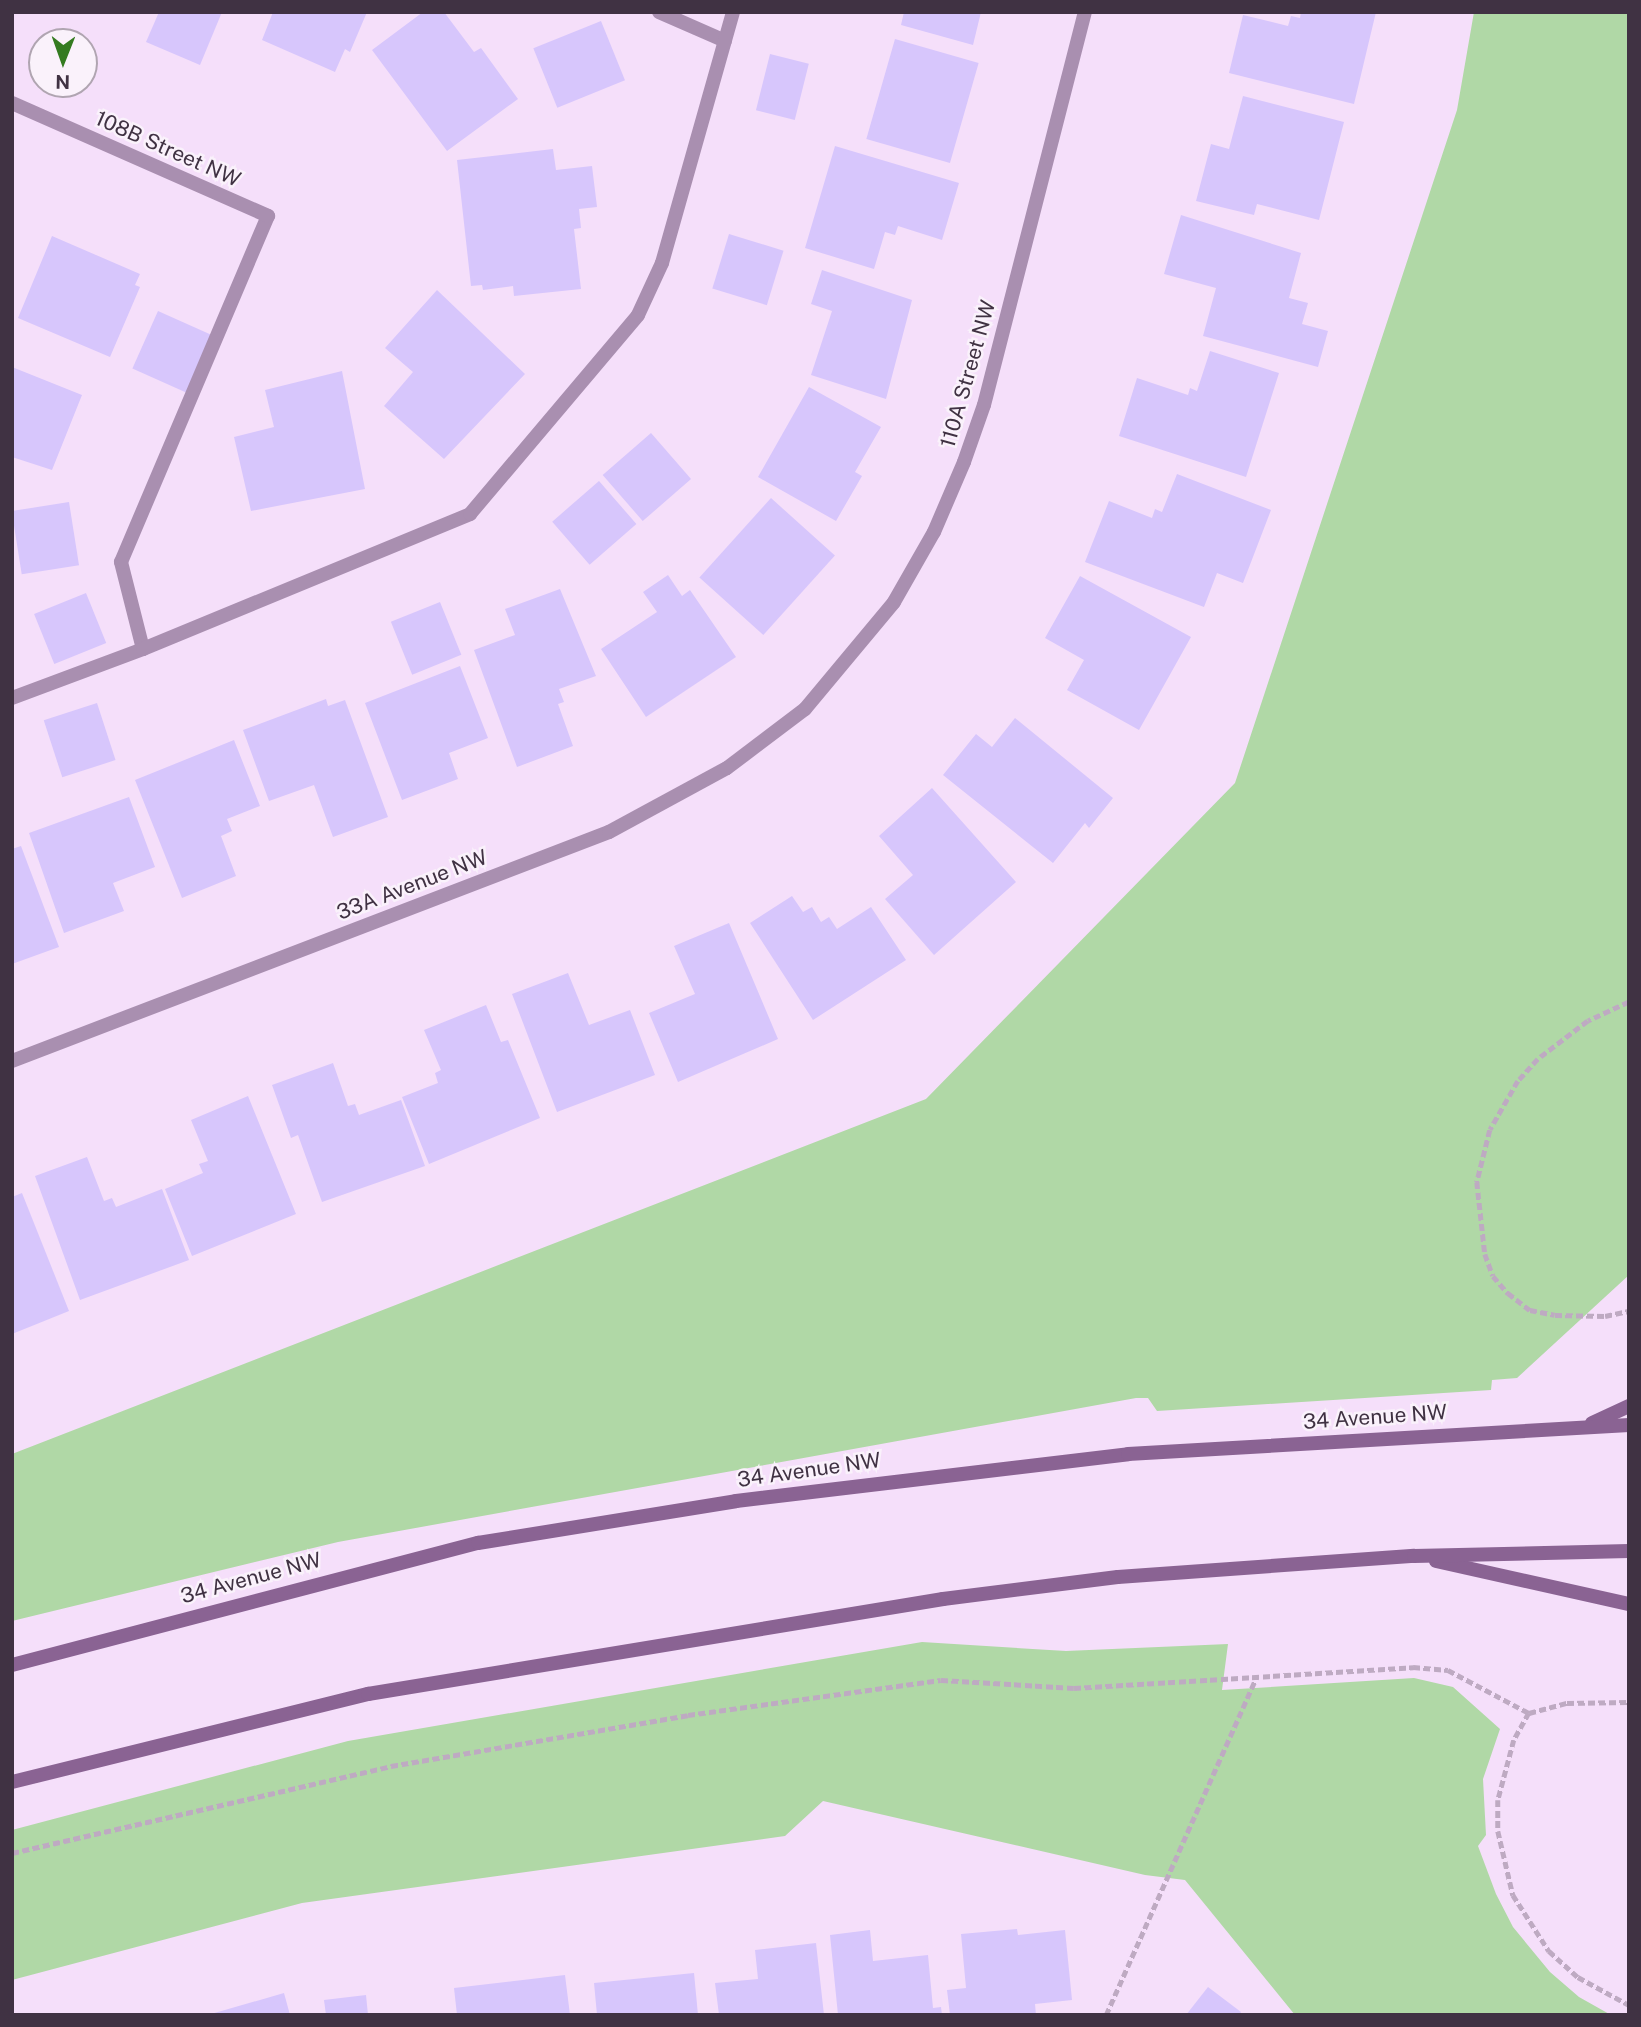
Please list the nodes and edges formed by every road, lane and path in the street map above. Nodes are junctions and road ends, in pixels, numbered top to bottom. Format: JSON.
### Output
{"nodes":[{"id":1,"x":659,"y":12,"type":"edge"},
{"id":2,"x":733,"y":12,"type":"edge"},
{"id":3,"x":1086,"y":12,"type":"edge"},
{"id":4,"x":725,"y":41,"type":"junction"},
{"id":5,"x":12,"y":103,"type":"edge"},
{"id":6,"x":143,"y":649,"type":"junction"},
{"id":7,"x":12,"y":698,"type":"edge"},
{"id":8,"x":805,"y":709,"type":"joint"},
{"id":9,"x":1629,"y":1002,"type":"edge"},
{"id":10,"x":12,"y":1061,"type":"edge"},
{"id":11,"x":1629,"y":1311,"type":"edge"},
{"id":12,"x":1629,"y":1406,"type":"edge"},
{"id":13,"x":1629,"y":1425,"type":"edge"},
{"id":14,"x":1586,"y":1426,"type":"junction"},
{"id":15,"x":1629,"y":1551,"type":"edge"},
{"id":16,"x":1414,"y":1556,"type":"junction"},
{"id":17,"x":1629,"y":1604,"type":"edge"},
{"id":18,"x":12,"y":1665,"type":"edge"},
{"id":19,"x":1256,"y":1678,"type":"junction"},
{"id":20,"x":1629,"y":1702,"type":"edge"},
{"id":21,"x":1529,"y":1713,"type":"junction"},
{"id":22,"x":12,"y":1782,"type":"edge"},
{"id":23,"x":12,"y":1853,"type":"edge"},
{"id":24,"x":1629,"y":2005,"type":"edge"},
{"id":25,"x":1106,"y":2015,"type":"edge"}],
"edges":[{"from":1,"to":4,"type":"street"},
{"from":2,"to":4,"type":"street"},
{"from":3,"to":8,"type":"street","name":"110A Street NW"},
{"from":4,"to":6,"type":"street"},
{"from":5,"to":6,"type":"street","name":"108B Street NW"},
{"from":6,"to":7,"type":"street"},
{"from":8,"to":10,"type":"street","name":"33A Avenue NW"},
{"from":9,"to":11,"type":"path"},
{"from":12,"to":14,"type":"main road"},
{"from":13,"to":14,"type":"main road","name":"34 Avenue NW"},
{"from":14,"to":18,"type":"main road","name":"34 Avenue NW"},
{"from":15,"to":16,"type":"main road"},
{"from":16,"to":17,"type":"main road"},
{"from":16,"to":22,"type":"main road"},
{"from":19,"to":21,"type":"path"},
{"from":19,"to":23,"type":"path"},
{"from":19,"to":25,"type":"path"},
{"from":20,"to":21,"type":"path"},
{"from":21,"to":24,"type":"path"}]}
